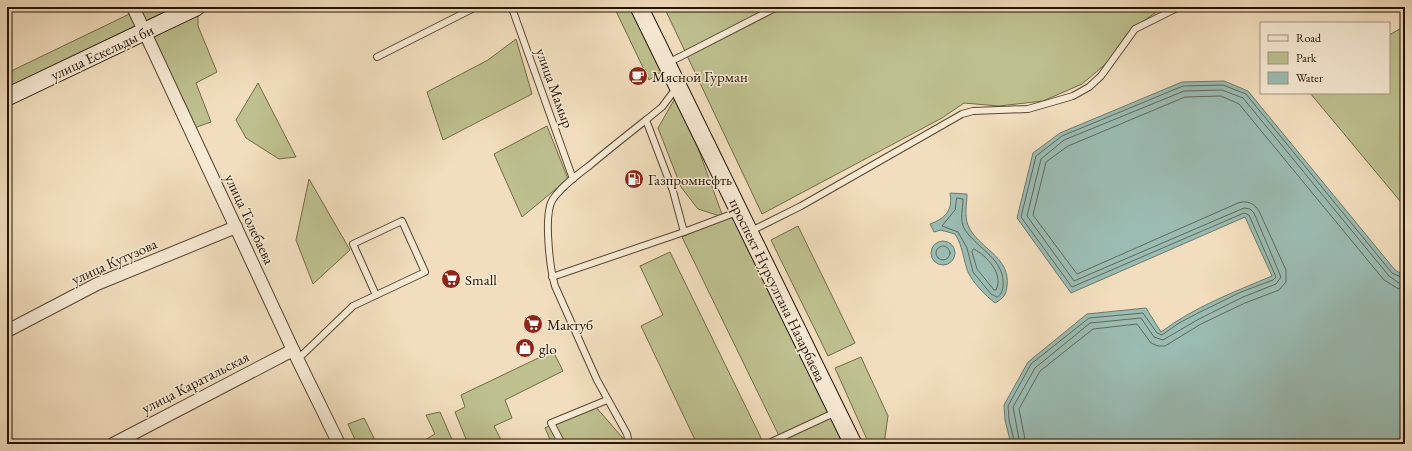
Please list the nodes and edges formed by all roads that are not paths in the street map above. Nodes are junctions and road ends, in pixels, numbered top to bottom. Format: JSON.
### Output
{"nodes":[{"id":1,"x":133,"y":7,"type":"edge"},
{"id":2,"x":196,"y":7,"type":"edge"},
{"id":3,"x":476,"y":7,"type":"edge"},
{"id":4,"x":510,"y":7,"type":"edge"},
{"id":5,"x":639,"y":7,"type":"edge"},
{"id":6,"x":777,"y":7,"type":"edge"},
{"id":7,"x":1179,"y":7,"type":"edge"},
{"id":8,"x":144,"y":32,"type":"junction"},
{"id":9,"x":377,"y":57,"type":"dead end"},
{"id":10,"x":667,"y":63,"type":"junction"},
{"id":11,"x":678,"y":86,"type":"junction"},
{"id":12,"x":7,"y":97,"type":"edge"},
{"id":13,"x":646,"y":120,"type":"junction"},
{"id":14,"x":573,"y":179,"type":"junction"},
{"id":15,"x":739,"y":212,"type":"junction"},
{"id":16,"x":236,"y":226,"type":"junction"},
{"id":17,"x":684,"y":232,"type":"junction"},
{"id":18,"x":749,"y":232,"type":"junction"},
{"id":19,"x":552,"y":277,"type":"junction"},
{"id":20,"x":376,"y":295,"type":"junction"},
{"id":21,"x":7,"y":330,"type":"edge"},
{"id":22,"x":295,"y":354,"type":"junction"},
{"id":23,"x":607,"y":400,"type":"junction"},
{"id":24,"x":837,"y":412,"type":"junction"},
{"id":25,"x":113,"y":444,"type":"edge"},
{"id":26,"x":339,"y":444,"type":"edge"},
{"id":27,"x":562,"y":444,"type":"edge"},
{"id":28,"x":629,"y":444,"type":"edge"},
{"id":29,"x":767,"y":444,"type":"edge"},
{"id":30,"x":853,"y":444,"type":"edge"}],
"edges":[{"from":1,"to":8,"type":"street","name":"улица Толебаева"},
{"from":2,"to":8,"type":"main road","name":"улица Ескельды би"},
{"from":3,"to":9,"type":"lane"},
{"from":4,"to":14,"type":"lane","name":"улица Мамыр"},
{"from":5,"to":10,"type":"main road","name":"проспект Нурсултана Назарбаева"},
{"from":6,"to":10,"type":"lane"},
{"from":7,"to":18,"type":"lane"},
{"from":8,"to":12,"type":"main road","name":"улица Ескельды би"},
{"from":8,"to":16,"type":"street","name":"улица Толебаева"},
{"from":10,"to":11,"type":"main road","name":"проспект Нурсултана Назарбаева"},
{"from":11,"to":13,"type":"lane"},
{"from":11,"to":15,"type":"main road","name":"проспект Нурсултана Назарбаева"},
{"from":13,"to":14,"type":"lane"},
{"from":13,"to":17,"type":"lane"},
{"from":14,"to":19,"type":"lane"},
{"from":15,"to":17,"type":"lane"},
{"from":15,"to":18,"type":"main road","name":"проспект Нурсултана Назарбаева"},
{"from":16,"to":21,"type":"street","name":"улица Кутузова"},
{"from":16,"to":22,"type":"street","name":"улица Толебаева"},
{"from":17,"to":19,"type":"lane"},
{"from":18,"to":24,"type":"main road","name":"проспект Нурсултана Назарбаева"},
{"from":19,"to":23,"type":"lane"},
{"from":20,"to":20,"type":"lane"},
{"from":20,"to":22,"type":"lane"},
{"from":22,"to":25,"type":"street","name":"улица Каратальская"},
{"from":22,"to":26,"type":"street","name":"улица Толебаева"},
{"from":23,"to":27,"type":"lane"},
{"from":23,"to":28,"type":"lane"},
{"from":24,"to":29,"type":"lane"},
{"from":24,"to":30,"type":"main road","name":"проспект Нурсултана Назарбаева"}]}
